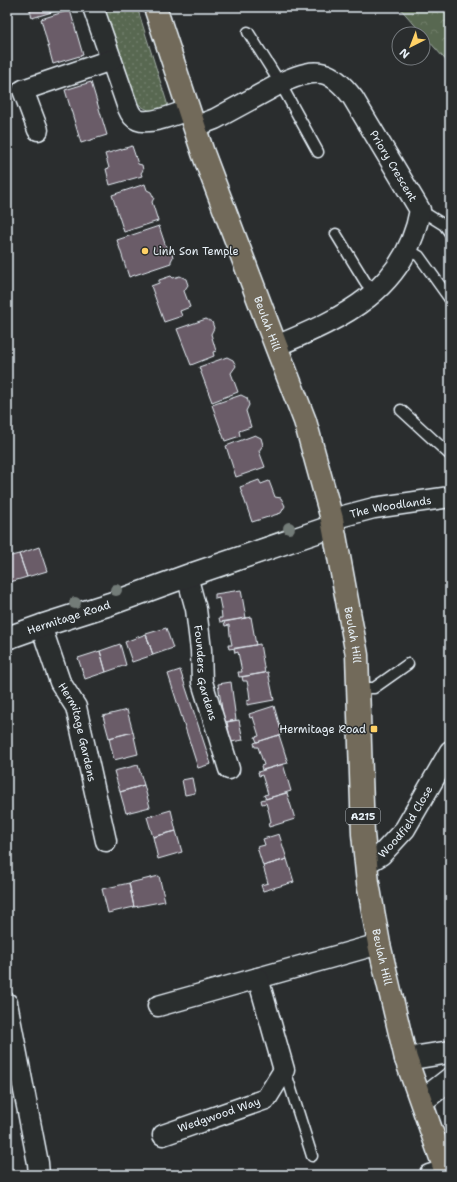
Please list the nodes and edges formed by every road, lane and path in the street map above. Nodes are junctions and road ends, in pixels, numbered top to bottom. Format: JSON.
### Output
{"nodes":[{"id":1,"x":93,"y":7,"type":"edge"},
{"id":2,"x":155,"y":7,"type":"edge"},
{"id":3,"x":248,"y":32,"type":"dead end"},
{"id":4,"x":111,"y":60,"type":"junction"},
{"id":5,"x":280,"y":84,"type":"junction"},
{"id":6,"x":191,"y":118,"type":"junction"},
{"id":7,"x":38,"y":130,"type":"dead end"},
{"id":8,"x":318,"y":152,"type":"dead end"},
{"id":9,"x":420,"y":210,"type":"junction"},
{"id":10,"x":450,"y":233,"type":"edge"},
{"id":11,"x":336,"y":234,"type":"dead end"},
{"id":12,"x":407,"y":249,"type":"junction"},
{"id":13,"x":375,"y":292,"type":"junction"},
{"id":14,"x":449,"y":298,"type":"edge"},
{"id":15,"x":276,"y":346,"type":"junction"},
{"id":16,"x":401,"y":410,"type":"dead end"},
{"id":17,"x":450,"y":455,"type":"edge"},
{"id":18,"x":448,"y":494,"type":"edge"},
{"id":19,"x":333,"y":523,"type":"junction"},
{"id":20,"x":187,"y":576,"type":"junction"},
{"id":21,"x":41,"y":626,"type":"junction"},
{"id":22,"x":7,"y":638,"type":"edge"},
{"id":23,"x":408,"y":664,"type":"dead end"},
{"id":24,"x":359,"y":688,"type":"junction"},
{"id":25,"x":450,"y":751,"type":"edge"},
{"id":26,"x":229,"y":769,"type":"dead end"},
{"id":27,"x":106,"y":841,"type":"dead end"},
{"id":28,"x":366,"y":864,"type":"junction"},
{"id":29,"x":379,"y":944,"type":"junction"},
{"id":30,"x":258,"y":978,"type":"junction"},
{"id":31,"x":7,"y":1003,"type":"edge"},
{"id":32,"x":158,"y":1006,"type":"dead end"},
{"id":33,"x":450,"y":1052,"type":"edge"},
{"id":34,"x":406,"y":1059,"type":"junction"},
{"id":35,"x":284,"y":1070,"type":"junction"},
{"id":36,"x":450,"y":1079,"type":"edge"},
{"id":37,"x":422,"y":1101,"type":"junction"},
{"id":38,"x":163,"y":1135,"type":"dead end"},
{"id":39,"x":312,"y":1156,"type":"dead end"},
{"id":40,"x":440,"y":1174,"type":"edge"},
{"id":41,"x":39,"y":1175,"type":"edge"}],
"edges":[{"from":1,"to":4,"type":"street"},
{"from":2,"to":6,"type":"main road","name":"Beulah Hill","number":"A215"},
{"from":3,"to":5,"type":"lane"},
{"from":4,"to":6,"type":"street"},
{"from":4,"to":7,"type":"street"},
{"from":5,"to":6,"type":"street","name":"Priory Crescent"},
{"from":5,"to":8,"type":"lane"},
{"from":5,"to":9,"type":"street","name":"Priory Crescent"},
{"from":6,"to":15,"type":"main road","name":"Beulah Hill","number":"A215"},
{"from":9,"to":10,"type":"lane"},
{"from":9,"to":12,"type":"street","name":"Priory Crescent"},
{"from":11,"to":13,"type":"lane"},
{"from":12,"to":13,"type":"street","name":"Priory Crescent"},
{"from":12,"to":14,"type":"lane"},
{"from":13,"to":15,"type":"street","name":"Priory Crescent"},
{"from":15,"to":19,"type":"main road","name":"Beulah Hill","number":"A215"},
{"from":16,"to":17,"type":"lane"},
{"from":18,"to":19,"type":"street","name":"The Woodlands"},
{"from":19,"to":20,"type":"street","name":"Hermitage Road"},
{"from":19,"to":24,"type":"main road","name":"Beulah Hill","number":"A215"},
{"from":20,"to":21,"type":"street","name":"Hermitage Road"},
{"from":20,"to":26,"type":"street","name":"Founders Gardens"},
{"from":21,"to":22,"type":"street","name":"Hermitage Road"},
{"from":21,"to":27,"type":"street","name":"Hermitage Gardens"},
{"from":23,"to":24,"type":"lane"},
{"from":24,"to":28,"type":"main road","name":"Beulah Hill","number":"A215"},
{"from":25,"to":28,"type":"street","name":"Woodfield Close"},
{"from":28,"to":29,"type":"main road","name":"Beulah Hill","number":"A215"},
{"from":29,"to":30,"type":"street"},
{"from":29,"to":34,"type":"main road","name":"Beulah Hill","number":"A215"},
{"from":30,"to":32,"type":"street"},
{"from":30,"to":35,"type":"street"},
{"from":31,"to":41,"type":"street"},
{"from":33,"to":34,"type":"street"},
{"from":34,"to":37,"type":"main road","name":"Beulah Hill","number":"A215"},
{"from":35,"to":38,"type":"street","name":"Wedgwood Way"},
{"from":35,"to":39,"type":"lane"},
{"from":36,"to":37,"type":"street"},
{"from":37,"to":40,"type":"main road","name":"Beulah Hill","number":"A215"}]}
